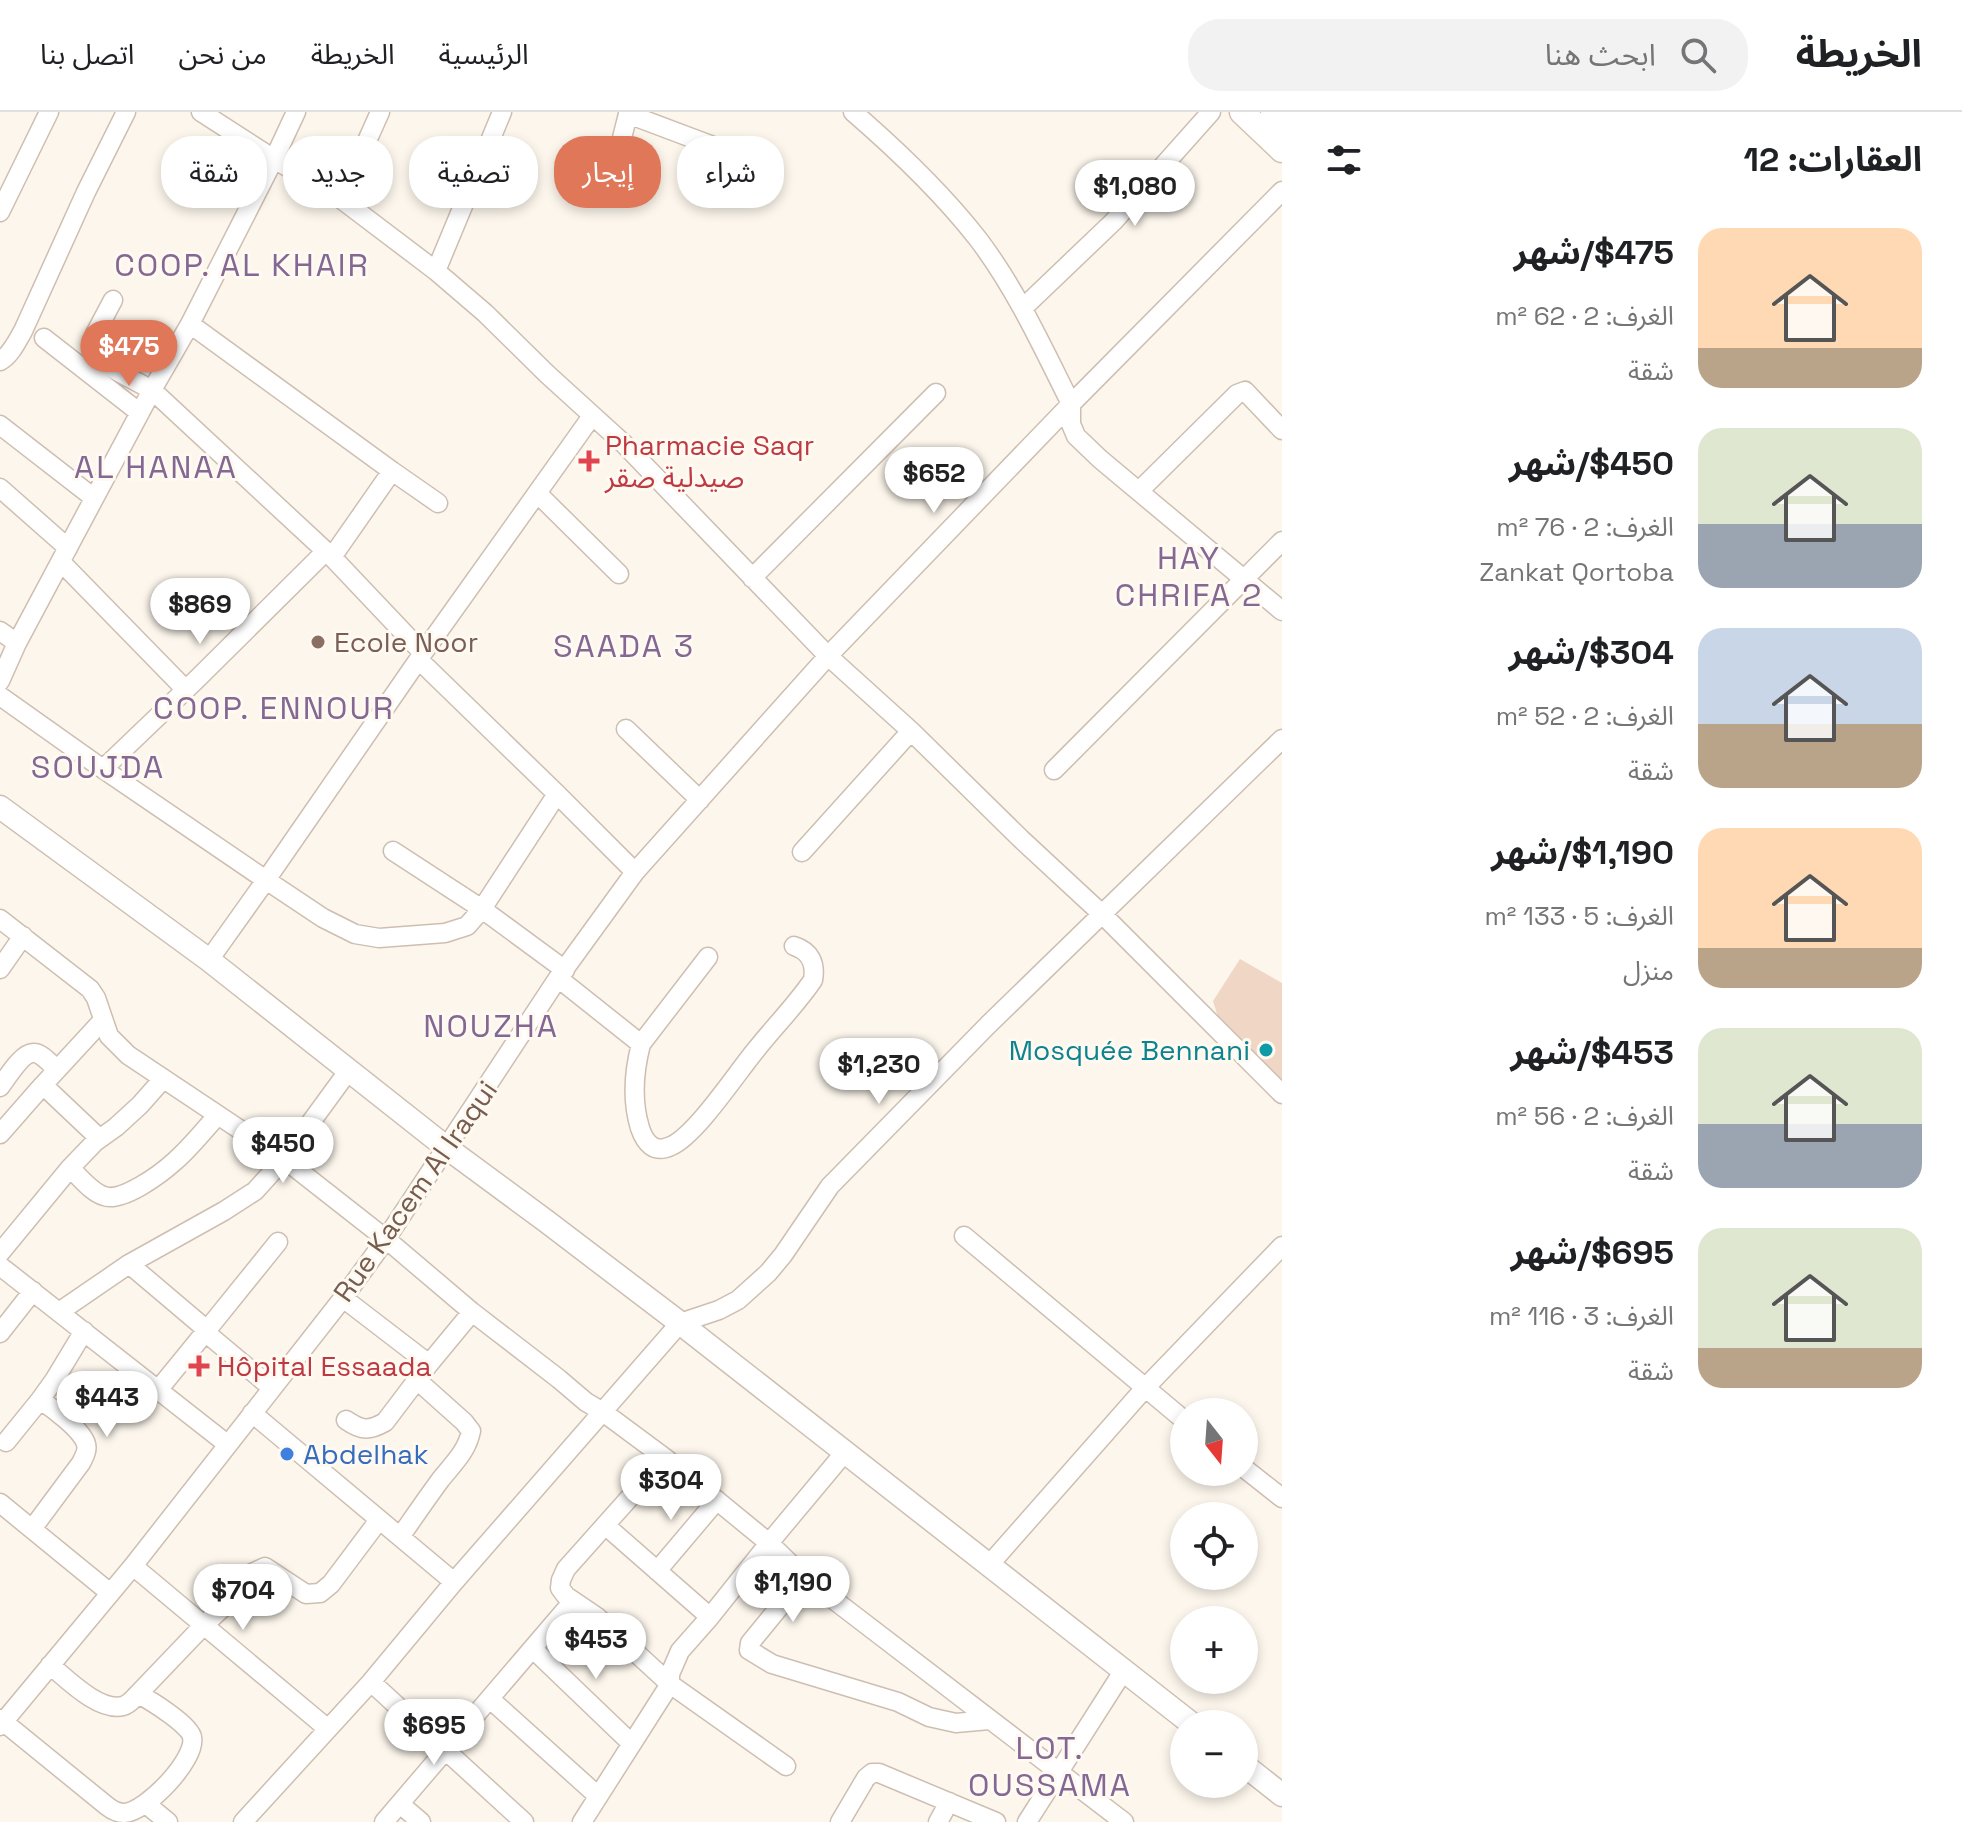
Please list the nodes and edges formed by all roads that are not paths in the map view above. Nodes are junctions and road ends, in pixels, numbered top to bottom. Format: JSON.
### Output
{"nodes":[{"id":1,"x":49,"y":112,"type":"edge"},
{"id":2,"x":126,"y":112,"type":"edge"},
{"id":3,"x":201,"y":112,"type":"edge"},
{"id":4,"x":296,"y":112,"type":"edge"},
{"id":5,"x":380,"y":112,"type":"edge"},
{"id":6,"x":502,"y":112,"type":"edge"},
{"id":7,"x":853,"y":112,"type":"edge"},
{"id":8,"x":1211,"y":112,"type":"edge"},
{"id":9,"x":1242,"y":112,"type":"edge"},
{"id":10,"x":1273,"y":112,"type":"edge"},
{"id":11,"x":628,"y":113,"type":"edge"},
{"id":12,"x":875,"y":119,"type":"edge"},
{"id":13,"x":1282,"y":121,"type":"edge"},
{"id":14,"x":369,"y":136,"type":"edge"},
{"id":15,"x":622,"y":136,"type":"edge"},
{"id":16,"x":687,"y":136,"type":"edge"},
{"id":17,"x":1282,"y":150,"type":"edge"},
{"id":18,"x":274,"y":159,"type":"junction"},
{"id":19,"x":283,"y":164,"type":"edge"},
{"id":20,"x":1282,"y":191,"type":"edge"},
{"id":21,"x":353,"y":208,"type":"edge"},
{"id":22,"x":0,"y":212,"type":"edge"},
{"id":23,"x":436,"y":271,"type":"junction"},
{"id":24,"x":113,"y":300,"type":"dead end"},
{"id":25,"x":1023,"y":308,"type":"junction"},
{"id":26,"x":190,"y":324,"type":"junction"},
{"id":27,"x":44,"y":338,"type":"dead end"},
{"id":28,"x":0,"y":361,"type":"edge"},
{"id":29,"x":152,"y":390,"type":"junction"},
{"id":30,"x":936,"y":393,"type":"dead end"},
{"id":31,"x":1071,"y":404,"type":"junction"},
{"id":32,"x":140,"y":413,"type":"junction"},
{"id":33,"x":592,"y":416,"type":"junction"},
{"id":34,"x":0,"y":425,"type":"edge"},
{"id":35,"x":1282,"y":430,"type":"edge"},
{"id":36,"x":392,"y":471,"type":"junction"},
{"id":37,"x":0,"y":488,"type":"edge"},
{"id":38,"x":1139,"y":491,"type":"junction"},
{"id":39,"x":537,"y":493,"type":"junction"},
{"id":40,"x":94,"y":498,"type":"junction"},
{"id":41,"x":438,"y":503,"type":"dead end"},
{"id":42,"x":1282,"y":541,"type":"edge"},
{"id":43,"x":329,"y":554,"type":"junction"},
{"id":44,"x":65,"y":555,"type":"junction"},
{"id":45,"x":619,"y":574,"type":"dead end"},
{"id":46,"x":752,"y":578,"type":"junction"},
{"id":47,"x":1244,"y":580,"type":"junction"},
{"id":48,"x":1282,"y":611,"type":"edge"},
{"id":49,"x":0,"y":631,"type":"edge"},
{"id":50,"x":17,"y":643,"type":"junction"},
{"id":51,"x":828,"y":656,"type":"junction"},
{"id":52,"x":421,"y":657,"type":"junction"},
{"id":53,"x":0,"y":681,"type":"edge"},
{"id":54,"x":186,"y":690,"type":"junction"},
{"id":55,"x":0,"y":696,"type":"edge"},
{"id":56,"x":626,"y":729,"type":"dead end"},
{"id":57,"x":911,"y":731,"type":"junction"},
{"id":58,"x":1282,"y":739,"type":"edge"},
{"id":59,"x":103,"y":769,"type":"junction"},
{"id":60,"x":1054,"y":770,"type":"dead end"},
{"id":61,"x":557,"y":794,"type":"junction"},
{"id":62,"x":700,"y":800,"type":"junction"},
{"id":63,"x":0,"y":807,"type":"edge"},
{"id":64,"x":393,"y":851,"type":"dead end"},
{"id":65,"x":802,"y":852,"type":"dead end"},
{"id":66,"x":635,"y":872,"type":"junction"},
{"id":67,"x":266,"y":880,"type":"junction"},
{"id":68,"x":482,"y":909,"type":"junction"},
{"id":69,"x":1103,"y":915,"type":"junction"},
{"id":70,"x":0,"y":919,"type":"edge"},
{"id":71,"x":23,"y":936,"type":"junction"},
{"id":72,"x":794,"y":946,"type":"dead end"},
{"id":73,"x":708,"y":957,"type":"dead end"},
{"id":74,"x":209,"y":960,"type":"junction"},
{"id":75,"x":0,"y":969,"type":"edge"},
{"id":76,"x":562,"y":974,"type":"junction"},
{"id":77,"x":103,"y":1020,"type":"junction"},
{"id":78,"x":641,"y":1044,"type":"junction"},
{"id":79,"x":57,"y":1069,"type":"junction"},
{"id":80,"x":349,"y":1070,"type":"junction"},
{"id":81,"x":163,"y":1079,"type":"junction"},
{"id":82,"x":43,"y":1085,"type":"junction"},
{"id":83,"x":0,"y":1087,"type":"edge"},
{"id":84,"x":1282,"y":1094,"type":"edge"},
{"id":85,"x":218,"y":1115,"type":"junction"},
{"id":86,"x":0,"y":1134,"type":"edge"},
{"id":87,"x":99,"y":1138,"type":"junction"},
{"id":88,"x":447,"y":1148,"type":"junction"},
{"id":89,"x":284,"y":1159,"type":"junction"},
{"id":90,"x":70,"y":1168,"type":"junction"},
{"id":91,"x":964,"y":1236,"type":"dead end"},
{"id":92,"x":386,"y":1239,"type":"junction"},
{"id":93,"x":278,"y":1242,"type":"dead end"},
{"id":94,"x":1282,"y":1246,"type":"edge"},
{"id":95,"x":0,"y":1253,"type":"edge"},
{"id":96,"x":129,"y":1264,"type":"junction"},
{"id":97,"x":0,"y":1266,"type":"edge"},
{"id":98,"x":33,"y":1291,"type":"junction"},
{"id":99,"x":343,"y":1298,"type":"junction"},
{"id":100,"x":59,"y":1312,"type":"junction"},
{"id":101,"x":472,"y":1312,"type":"junction"},
{"id":102,"x":680,"y":1323,"type":"junction"},
{"id":103,"x":84,"y":1331,"type":"junction"},
{"id":104,"x":206,"y":1331,"type":"junction"},
{"id":105,"x":0,"y":1333,"type":"edge"},
{"id":106,"x":429,"y":1364,"type":"junction"},
{"id":107,"x":417,"y":1380,"type":"junction"},
{"id":108,"x":272,"y":1388,"type":"junction"},
{"id":109,"x":1145,"y":1388,"type":"junction"},
{"id":110,"x":158,"y":1390,"type":"junction"},
{"id":111,"x":40,"y":1400,"type":"junction"},
{"id":112,"x":1170,"y":1409,"type":"edge"},
{"id":113,"x":603,"y":1412,"type":"junction"},
{"id":114,"x":252,"y":1413,"type":"junction"},
{"id":115,"x":346,"y":1420,"type":"dead end"},
{"id":116,"x":6,"y":1442,"type":"dead end"},
{"id":117,"x":227,"y":1444,"type":"junction"},
{"id":118,"x":845,"y":1452,"type":"junction"},
{"id":119,"x":665,"y":1458,"type":"junction"},
{"id":120,"x":1258,"y":1479,"type":"edge"},
{"id":121,"x":1282,"y":1498,"type":"edge"},
{"id":122,"x":717,"y":1500,"type":"junction"},
{"id":123,"x":0,"y":1503,"type":"edge"},
{"id":124,"x":379,"y":1520,"type":"junction"},
{"id":125,"x":605,"y":1525,"type":"junction"},
{"id":126,"x":32,"y":1529,"type":"junction"},
{"id":127,"x":400,"y":1537,"type":"junction"},
{"id":128,"x":769,"y":1543,"type":"junction"},
{"id":129,"x":989,"y":1565,"type":"junction"},
{"id":130,"x":133,"y":1566,"type":"junction"},
{"id":131,"x":657,"y":1571,"type":"junction"},
{"id":132,"x":804,"y":1577,"type":"junction"},
{"id":133,"x":454,"y":1582,"type":"junction"},
{"id":134,"x":109,"y":1592,"type":"junction"},
{"id":135,"x":573,"y":1601,"type":"junction"},
{"id":136,"x":710,"y":1617,"type":"junction"},
{"id":137,"x":203,"y":1626,"type":"junction"},
{"id":138,"x":533,"y":1649,"type":"junction"},
{"id":139,"x":50,"y":1665,"type":"junction"},
{"id":140,"x":1124,"y":1670,"type":"junction"},
{"id":141,"x":371,"y":1682,"type":"junction"},
{"id":142,"x":670,"y":1684,"type":"junction"},
{"id":143,"x":138,"y":1694,"type":"junction"},
{"id":144,"x":490,"y":1699,"type":"junction"},
{"id":145,"x":1174,"y":1710,"type":"edge"},
{"id":146,"x":989,"y":1720,"type":"junction"},
{"id":147,"x":1,"y":1722,"type":"edge"},
{"id":148,"x":328,"y":1729,"type":"junction"},
{"id":149,"x":631,"y":1743,"type":"junction"},
{"id":150,"x":445,"y":1749,"type":"junction"},
{"id":151,"x":786,"y":1766,"type":"dead end"},
{"id":152,"x":1059,"y":1771,"type":"junction"},
{"id":153,"x":1258,"y":1776,"type":"edge"},
{"id":154,"x":1282,"y":1795,"type":"edge"},
{"id":155,"x":598,"y":1796,"type":"junction"},
{"id":156,"x":949,"y":1802,"type":"junction"},
{"id":157,"x":146,"y":1804,"type":"junction"},
{"id":158,"x":400,"y":1804,"type":"junction"},
{"id":159,"x":1114,"y":1819,"type":"edge"},
{"id":160,"x":168,"y":1822,"type":"edge"},
{"id":161,"x":243,"y":1822,"type":"edge"},
{"id":162,"x":384,"y":1822,"type":"edge"},
{"id":163,"x":421,"y":1822,"type":"edge"},
{"id":164,"x":524,"y":1822,"type":"edge"},
{"id":165,"x":582,"y":1822,"type":"edge"},
{"id":166,"x":840,"y":1822,"type":"edge"},
{"id":167,"x":938,"y":1822,"type":"edge"},
{"id":168,"x":996,"y":1822,"type":"edge"},
{"id":169,"x":1027,"y":1822,"type":"edge"}],
"edges":[{"from":1,"to":22,"type":"street"},
{"from":2,"to":28,"type":"street"},
{"from":3,"to":18,"type":"street"},
{"from":4,"to":18,"type":"street"},
{"from":5,"to":14,"type":"street"},
{"from":6,"to":23,"type":"street"},
{"from":7,"to":12,"type":"street"},
{"from":8,"to":25,"type":"street"},
{"from":9,"to":17,"type":"main road"},
{"from":10,"to":13,"type":"main road"},
{"from":11,"to":15,"type":"street"},
{"from":11,"to":16,"type":"street"},
{"from":12,"to":25,"type":"street"},
{"from":18,"to":19,"type":"street"},
{"from":18,"to":26,"type":"street"},
{"from":20,"to":31,"type":"street","name":"Rue Kacem Al Iraqui"},
{"from":21,"to":23,"type":"street"},
{"from":23,"to":33,"type":"street"},
{"from":24,"to":29,"type":"street"},
{"from":25,"to":31,"type":"street"},
{"from":26,"to":29,"type":"street"},
{"from":26,"to":36,"type":"street"},
{"from":27,"to":32,"type":"street"},
{"from":29,"to":32,"type":"street"},
{"from":29,"to":43,"type":"street"},
{"from":30,"to":46,"type":"street"},
{"from":31,"to":38,"type":"street"},
{"from":31,"to":51,"type":"street","name":"Rue Kacem Al Iraqui"},
{"from":32,"to":40,"type":"street"},
{"from":33,"to":39,"type":"street"},
{"from":33,"to":46,"type":"street"},
{"from":34,"to":40,"type":"street"},
{"from":35,"to":38,"type":"street"},
{"from":36,"to":41,"type":"street"},
{"from":36,"to":43,"type":"street"},
{"from":37,"to":44,"type":"street"},
{"from":38,"to":47,"type":"street"},
{"from":39,"to":45,"type":"street"},
{"from":39,"to":52,"type":"street"},
{"from":40,"to":44,"type":"street"},
{"from":42,"to":47,"type":"street"},
{"from":43,"to":52,"type":"street"},
{"from":43,"to":54,"type":"street"},
{"from":44,"to":50,"type":"street"},
{"from":44,"to":54,"type":"street"},
{"from":46,"to":51,"type":"street"},
{"from":47,"to":48,"type":"street"},
{"from":47,"to":60,"type":"street"},
{"from":49,"to":50,"type":"street"},
{"from":50,"to":53,"type":"street"},
{"from":51,"to":57,"type":"street"},
{"from":51,"to":62,"type":"street","name":"Rue Kacem Al Iraqui"},
{"from":52,"to":61,"type":"street"},
{"from":52,"to":67,"type":"street"},
{"from":54,"to":59,"type":"street"},
{"from":55,"to":59,"type":"street"},
{"from":56,"to":62,"type":"street"},
{"from":57,"to":65,"type":"street"},
{"from":57,"to":69,"type":"street"},
{"from":58,"to":69,"type":"street"},
{"from":59,"to":67,"type":"street"},
{"from":61,"to":66,"type":"street"},
{"from":61,"to":68,"type":"street"},
{"from":62,"to":66,"type":"street","name":"Rue Kacem Al Iraqui"},
{"from":63,"to":74,"type":"street"},
{"from":64,"to":68,"type":"street"},
{"from":66,"to":76,"type":"street","name":"Rue Kacem Al Iraqui"},
{"from":67,"to":68,"type":"street"},
{"from":67,"to":74,"type":"street"},
{"from":68,"to":76,"type":"street"},
{"from":69,"to":84,"type":"street"},
{"from":69,"to":102,"type":"street"},
{"from":70,"to":71,"type":"street"},
{"from":71,"to":75,"type":"street"},
{"from":71,"to":77,"type":"street"},
{"from":72,"to":78,"type":"street"},
{"from":73,"to":78,"type":"street"},
{"from":74,"to":80,"type":"street"},
{"from":76,"to":78,"type":"street"},
{"from":76,"to":88,"type":"street","name":"Rue Kacem Al Iraqui"},
{"from":77,"to":79,"type":"street"},
{"from":77,"to":81,"type":"street"},
{"from":79,"to":82,"type":"street"},
{"from":79,"to":83,"type":"street"},
{"from":80,"to":88,"type":"street"},
{"from":80,"to":89,"type":"street"},
{"from":81,"to":85,"type":"street"},
{"from":81,"to":87,"type":"street"},
{"from":82,"to":86,"type":"street"},
{"from":82,"to":87,"type":"street"},
{"from":85,"to":89,"type":"street"},
{"from":85,"to":90,"type":"street"},
{"from":87,"to":90,"type":"street"},
{"from":88,"to":92,"type":"street","name":"Rue Kacem Al Iraqui"},
{"from":88,"to":102,"type":"street"},
{"from":89,"to":92,"type":"street"},
{"from":89,"to":96,"type":"street"},
{"from":90,"to":95,"type":"street"},
{"from":91,"to":109,"type":"street"},
{"from":92,"to":99,"type":"street","name":"Rue Kacem Al Iraqui"},
{"from":92,"to":101,"type":"street"},
{"from":93,"to":104,"type":"street"},
{"from":94,"to":109,"type":"street"},
{"from":96,"to":100,"type":"street"},
{"from":96,"to":104,"type":"street"},
{"from":97,"to":98,"type":"street"},
{"from":98,"to":100,"type":"street"},
{"from":98,"to":105,"type":"street"},
{"from":99,"to":106,"type":"street"},
{"from":99,"to":108,"type":"street","name":"Rue Kacem Al Iraqui"},
{"from":100,"to":103,"type":"street"},
{"from":101,"to":106,"type":"street"},
{"from":101,"to":113,"type":"street"},
{"from":102,"to":113,"type":"street"},
{"from":102,"to":118,"type":"street"},
{"from":103,"to":110,"type":"street"},
{"from":103,"to":111,"type":"street"},
{"from":104,"to":108,"type":"street"},
{"from":104,"to":110,"type":"street"},
{"from":106,"to":107,"type":"street"},
{"from":107,"to":115,"type":"street"},
{"from":107,"to":127,"type":"street"},
{"from":108,"to":114,"type":"street","name":"Rue Kacem Al Iraqui"},
{"from":109,"to":112,"type":"street"},
{"from":109,"to":129,"type":"street"},
{"from":110,"to":117,"type":"street"},
{"from":111,"to":116,"type":"street"},
{"from":111,"to":126,"type":"street"},
{"from":113,"to":119,"type":"street"},
{"from":113,"to":133,"type":"street"},
{"from":114,"to":117,"type":"street","name":"Rue Kacem Al Iraqui"},
{"from":114,"to":124,"type":"street"},
{"from":117,"to":130,"type":"street","name":"Rue Kacem Al Iraqui"},
{"from":118,"to":128,"type":"street"},
{"from":118,"to":129,"type":"street"},
{"from":119,"to":122,"type":"street"},
{"from":119,"to":125,"type":"street"},
{"from":120,"to":121,"type":"street"},
{"from":122,"to":128,"type":"street"},
{"from":122,"to":131,"type":"street"},
{"from":123,"to":126,"type":"street"},
{"from":124,"to":127,"type":"street"},
{"from":124,"to":137,"type":"street"},
{"from":125,"to":131,"type":"street"},
{"from":125,"to":135,"type":"street"},
{"from":126,"to":134,"type":"street"},
{"from":127,"to":133,"type":"street"},
{"from":128,"to":132,"type":"street"},
{"from":128,"to":136,"type":"street"},
{"from":129,"to":140,"type":"street"},
{"from":130,"to":134,"type":"street","name":"Rue Kacem Al Iraqui"},
{"from":130,"to":137,"type":"street"},
{"from":131,"to":136,"type":"street"},
{"from":132,"to":146,"type":"street"},
{"from":132,"to":146,"type":"street"},
{"from":133,"to":141,"type":"street"},
{"from":134,"to":139,"type":"street","name":"Rue Kacem Al Iraqui"},
{"from":135,"to":138,"type":"street"},
{"from":135,"to":142,"type":"street"},
{"from":136,"to":142,"type":"street"},
{"from":137,"to":143,"type":"street"},
{"from":137,"to":148,"type":"street"},
{"from":138,"to":144,"type":"street"},
{"from":138,"to":149,"type":"street"},
{"from":139,"to":143,"type":"street"},
{"from":139,"to":147,"type":"street","name":"Rue Kacem Al Iraqui"},
{"from":140,"to":145,"type":"street"},
{"from":140,"to":152,"type":"street"},
{"from":141,"to":148,"type":"street"},
{"from":141,"to":150,"type":"street"},
{"from":142,"to":149,"type":"street"},
{"from":142,"to":151,"type":"street"},
{"from":143,"to":157,"type":"street"},
{"from":144,"to":150,"type":"street"},
{"from":144,"to":155,"type":"street"},
{"from":146,"to":152,"type":"street"},
{"from":147,"to":157,"type":"street"},
{"from":148,"to":161,"type":"street"},
{"from":149,"to":155,"type":"street"},
{"from":150,"to":158,"type":"street"},
{"from":150,"to":164,"type":"street"},
{"from":152,"to":159,"type":"street"},
{"from":152,"to":169,"type":"street"},
{"from":153,"to":154,"type":"street"},
{"from":155,"to":165,"type":"street"},
{"from":156,"to":166,"type":"street"},
{"from":156,"to":167,"type":"street"},
{"from":156,"to":168,"type":"street"},
{"from":157,"to":160,"type":"street"},
{"from":158,"to":162,"type":"street"},
{"from":158,"to":163,"type":"street"}]}
